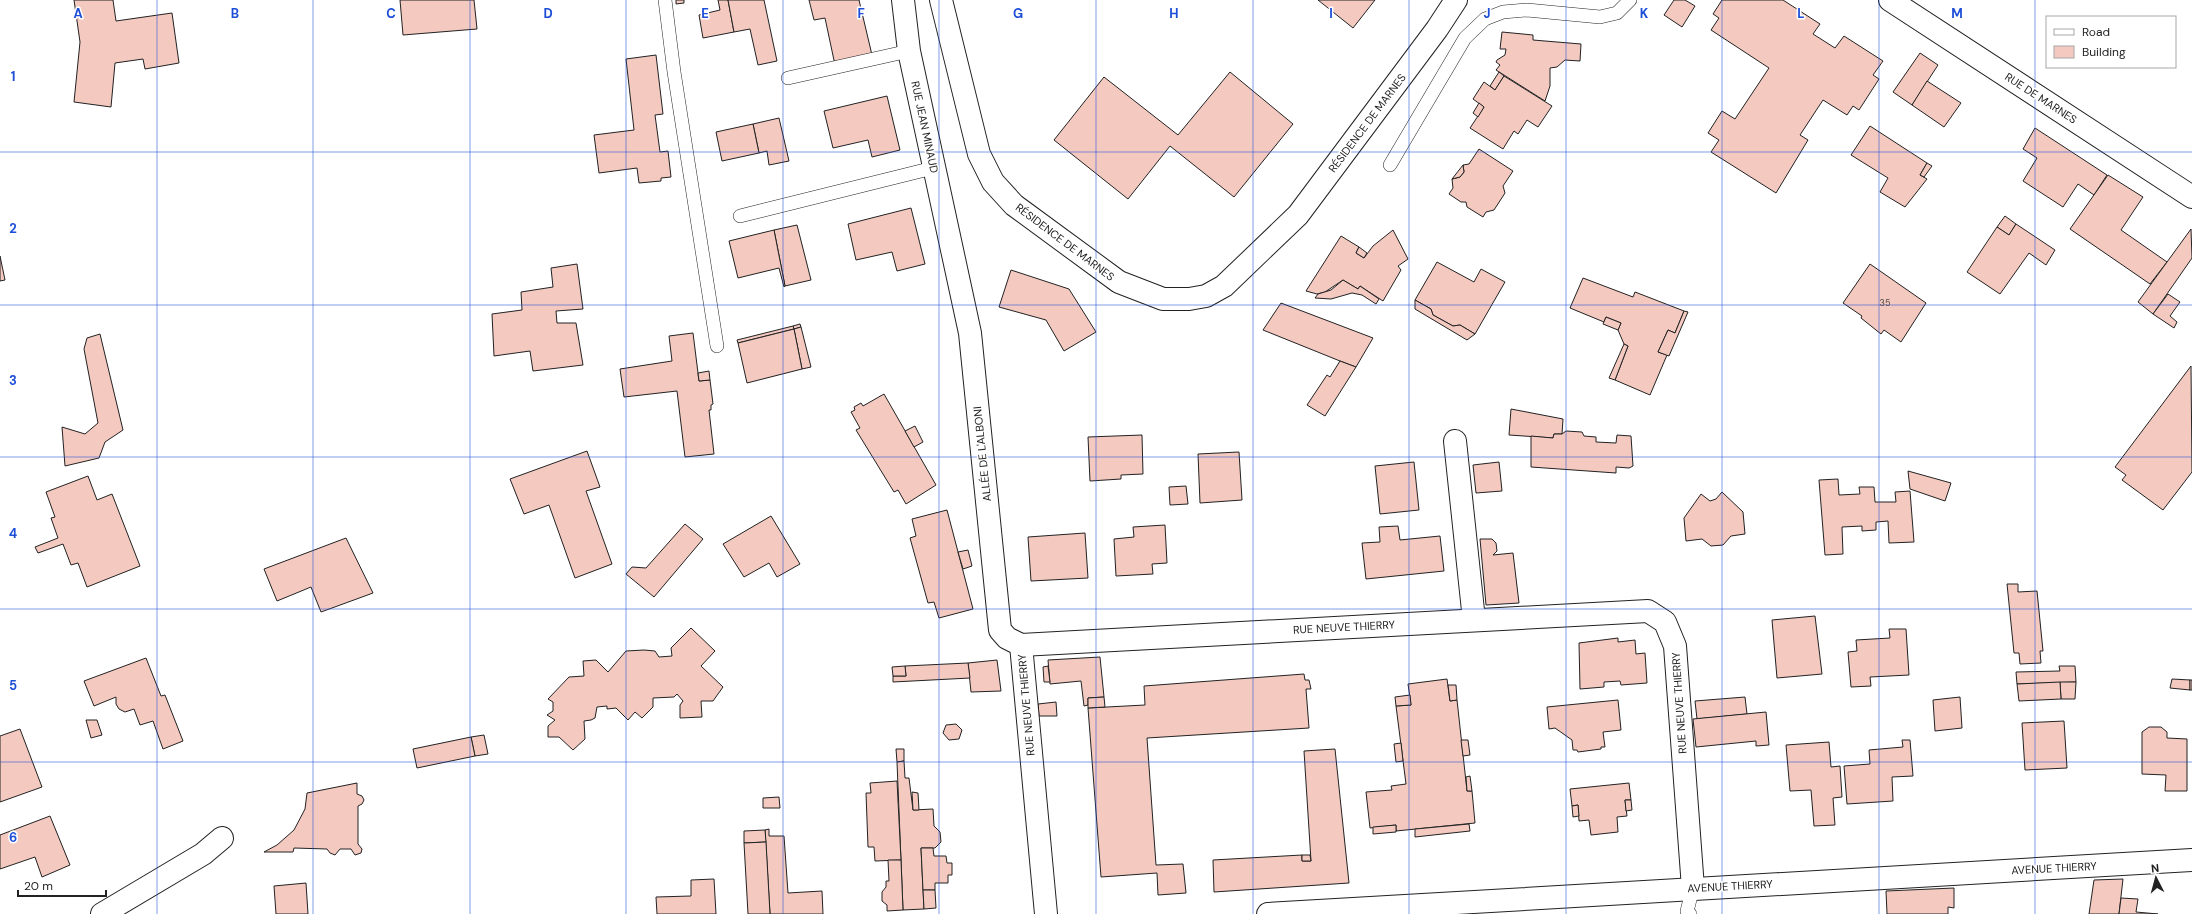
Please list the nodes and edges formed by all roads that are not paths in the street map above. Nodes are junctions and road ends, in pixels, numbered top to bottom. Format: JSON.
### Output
{"nodes":[{"id":1,"x":665,"y":0,"type":"edge"},
{"id":2,"x":903,"y":0,"type":"edge"},
{"id":3,"x":941,"y":0,"type":"edge"},
{"id":4,"x":1456,"y":0,"type":"edge"},
{"id":5,"x":1630,"y":0,"type":"edge"},
{"id":6,"x":1890,"y":0,"type":"edge"},
{"id":7,"x":909,"y":51,"type":"junction"},
{"id":8,"x":788,"y":78,"type":"dead end"},
{"id":9,"x":1390,"y":165,"type":"dead end"},
{"id":10,"x":933,"y":168,"type":"junction"},
{"id":11,"x":2192,"y":197,"type":"edge"},
{"id":12,"x":740,"y":216,"type":"dead end"},
{"id":13,"x":951,"y":254,"type":"joint"},
{"id":14,"x":717,"y":346,"type":"dead end"},
{"id":15,"x":1455,"y":441,"type":"dead end"},
{"id":16,"x":1474,"y":620,"type":"junction"},
{"id":17,"x":1021,"y":645,"type":"junction"},
{"id":18,"x":222,"y":838,"type":"dead end"},
{"id":19,"x":2192,"y":860,"type":"edge"},
{"id":20,"x":1692,"y":888,"type":"junction"},
{"id":21,"x":102,"y":914,"type":"edge"},
{"id":22,"x":1046,"y":914,"type":"edge"},
{"id":23,"x":1268,"y":914,"type":"edge"},
{"id":24,"x":1690,"y":914,"type":"edge"}],
"edges":[{"from":1,"to":14,"type":"lane"},
{"from":2,"to":7,"type":"street","name":"RUE JEAN MINAUD"},
{"from":3,"to":4,"type":"street","name":"RÉSIDENCE DE MARNES"},
{"from":5,"to":9,"type":"lane"},
{"from":6,"to":11,"type":"street","name":"RUE DE MARNES"},
{"from":7,"to":8,"type":"lane"},
{"from":7,"to":10,"type":"street","name":"RUE JEAN MINAUD"},
{"from":10,"to":12,"type":"lane"},
{"from":10,"to":13,"type":"street","name":"RUE JEAN MINAUD"},
{"from":13,"to":17,"type":"street","name":"ALLÉE DE L'ALBONI"},
{"from":15,"to":16,"type":"street"},
{"from":16,"to":17,"type":"street","name":"RUE NEUVE THIERRY"},
{"from":16,"to":20,"type":"street","name":"RUE NEUVE THIERRY"},
{"from":17,"to":22,"type":"street","name":"RUE NEUVE THIERRY"},
{"from":18,"to":21,"type":"street"},
{"from":19,"to":20,"type":"street","name":"AVENUE THIERRY"},
{"from":20,"to":23,"type":"street","name":"AVENUE THIERRY"},
{"from":20,"to":24,"type":"lane"}]}
